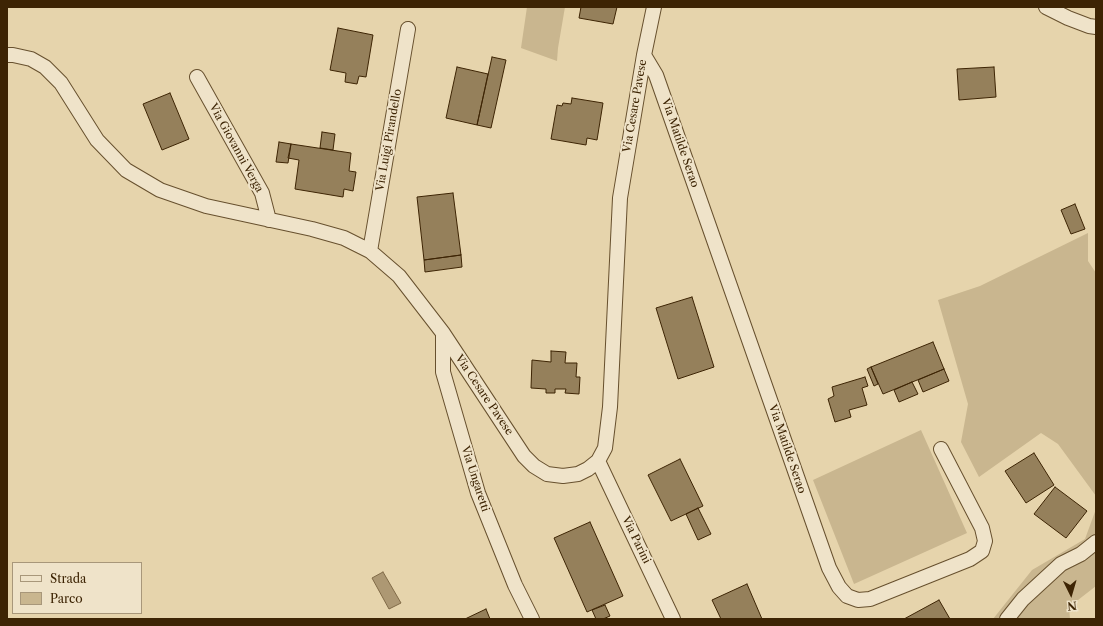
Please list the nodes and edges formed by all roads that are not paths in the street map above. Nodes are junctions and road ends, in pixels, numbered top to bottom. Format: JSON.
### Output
{"nodes":[{"id":1,"x":654,"y":7,"type":"edge"},
{"id":2,"x":1046,"y":7,"type":"edge"},
{"id":3,"x":1096,"y":27,"type":"edge"},
{"id":4,"x":408,"y":29,"type":"dead end"},
{"id":5,"x":7,"y":55,"type":"edge"},
{"id":6,"x":644,"y":56,"type":"junction"},
{"id":7,"x":197,"y":78,"type":"dead end"},
{"id":8,"x":270,"y":220,"type":"junction"},
{"id":9,"x":370,"y":251,"type":"junction"},
{"id":10,"x":443,"y":333,"type":"junction"},
{"id":11,"x":941,"y":449,"type":"dead end"},
{"id":12,"x":598,"y":461,"type":"junction"},
{"id":13,"x":1096,"y":542,"type":"edge"},
{"id":14,"x":532,"y":619,"type":"edge"},
{"id":15,"x":673,"y":619,"type":"edge"},
{"id":16,"x":1007,"y":619,"type":"edge"}],
"edges":[{"from":1,"to":6,"type":"street","name":"Via Cesare Pavese"},
{"from":2,"to":3,"type":"street"},
{"from":4,"to":9,"type":"street","name":"Via Luigi Pirandello"},
{"from":5,"to":8,"type":"street","name":"Via Cesare Pavese"},
{"from":6,"to":11,"type":"street","name":"Via Matilde Serao"},
{"from":6,"to":12,"type":"street","name":"Via Cesare Pavese"},
{"from":7,"to":8,"type":"street","name":"Via Giovanni Verga"},
{"from":8,"to":9,"type":"street","name":"Via Cesare Pavese"},
{"from":9,"to":10,"type":"street","name":"Via Cesare Pavese"},
{"from":10,"to":12,"type":"street","name":"Via Cesare Pavese"},
{"from":10,"to":14,"type":"street","name":"Via Ungaretti"},
{"from":12,"to":15,"type":"street","name":"Via Parini"},
{"from":13,"to":16,"type":"street"}]}
